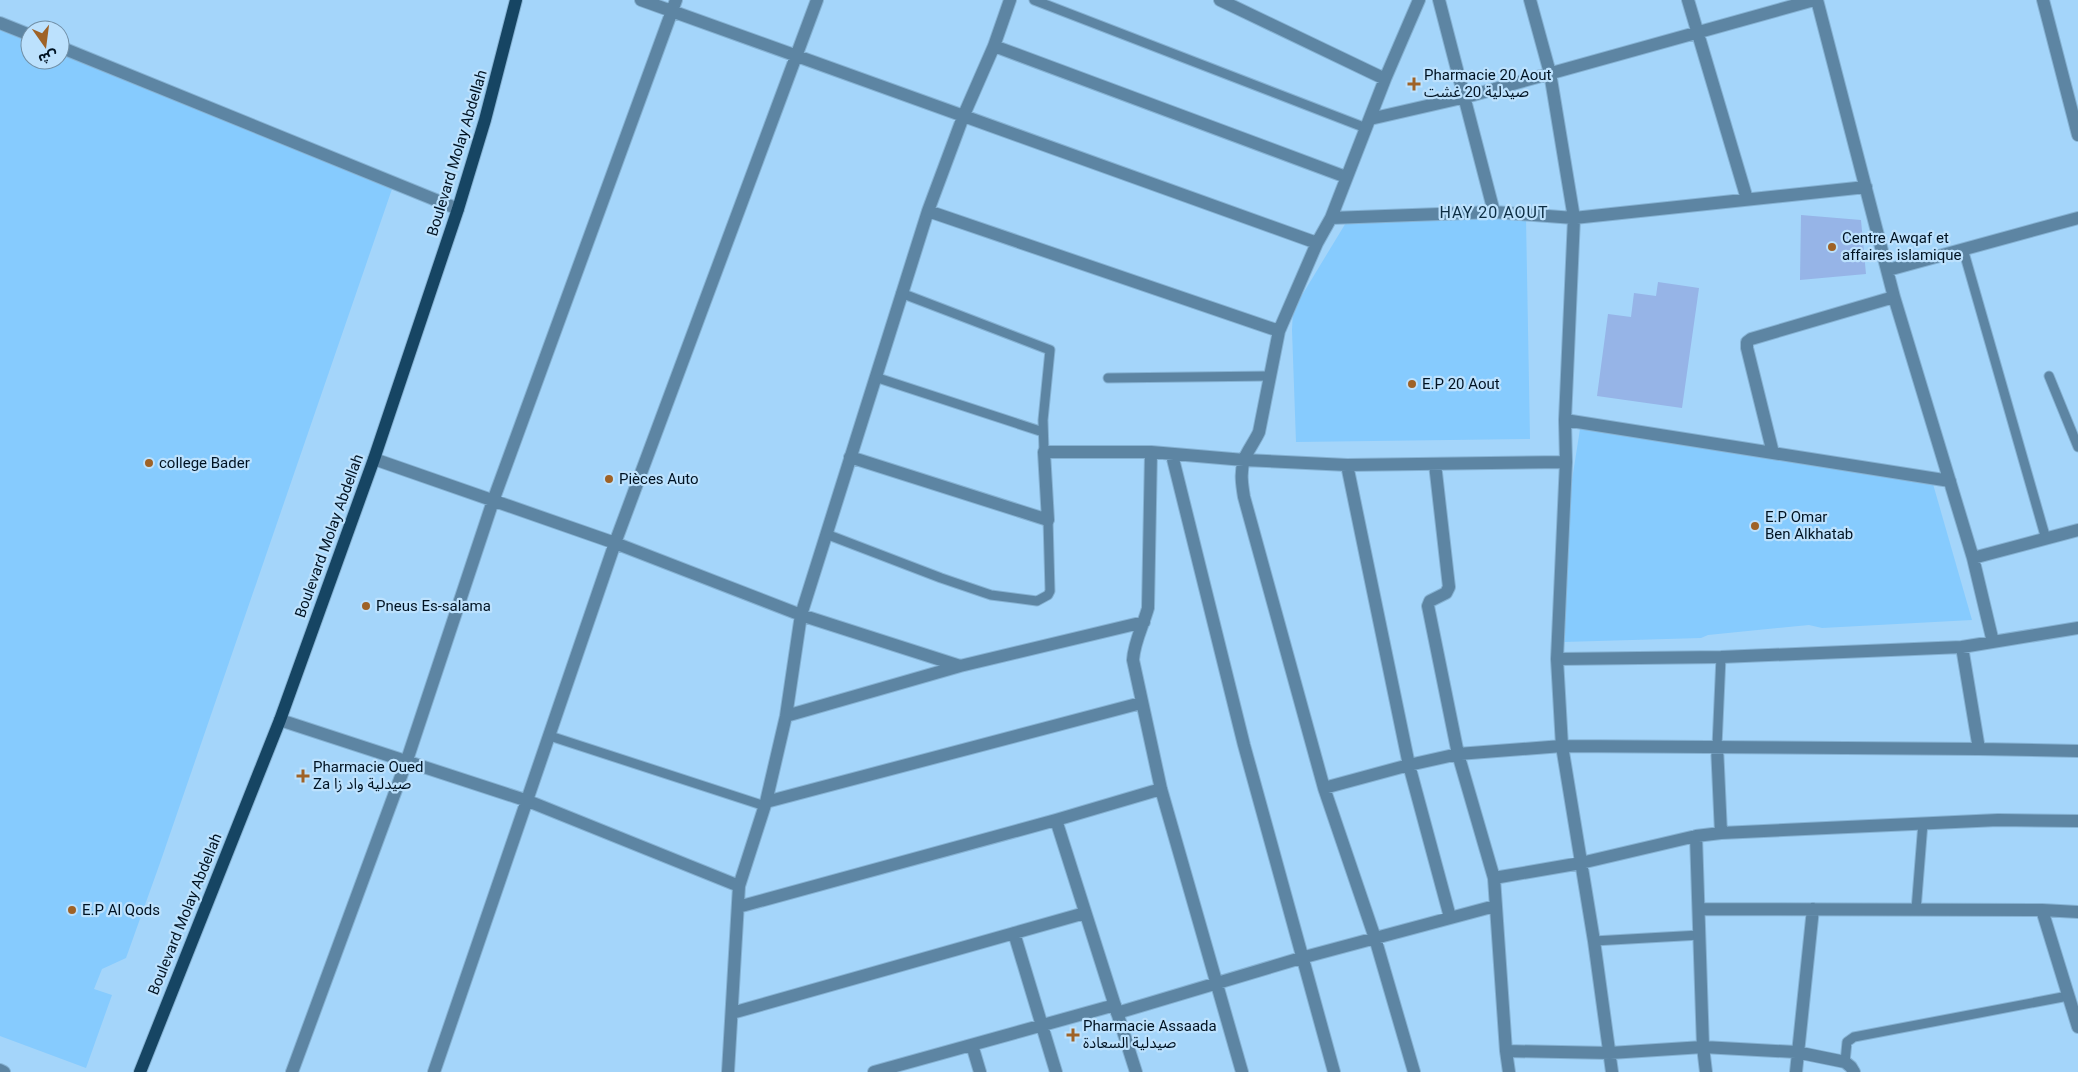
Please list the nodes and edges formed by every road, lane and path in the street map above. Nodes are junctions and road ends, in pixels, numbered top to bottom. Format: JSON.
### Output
{"nodes":[{"id":1,"x":516,"y":0,"type":"edge"},
{"id":2,"x":641,"y":0,"type":"edge"},
{"id":3,"x":817,"y":0,"type":"edge"},
{"id":4,"x":1010,"y":0,"type":"edge"},
{"id":5,"x":1034,"y":0,"type":"edge"},
{"id":6,"x":1220,"y":0,"type":"edge"},
{"id":7,"x":1419,"y":0,"type":"edge"},
{"id":8,"x":1439,"y":0,"type":"edge"},
{"id":9,"x":1530,"y":0,"type":"edge"},
{"id":10,"x":1688,"y":0,"type":"edge"},
{"id":11,"x":1816,"y":0,"type":"edge"},
{"id":12,"x":2043,"y":0,"type":"edge"},
{"id":13,"x":674,"y":6,"type":"edge"},
{"id":14,"x":0,"y":22,"type":"edge"},
{"id":15,"x":20,"y":31,"type":"edge"},
{"id":16,"x":1697,"y":32,"type":"junction"},
{"id":17,"x":994,"y":46,"type":"junction"},
{"id":18,"x":70,"y":51,"type":"edge"},
{"id":19,"x":796,"y":56,"type":"junction"},
{"id":20,"x":1550,"y":73,"type":"junction"},
{"id":21,"x":1385,"y":79,"type":"junction"},
{"id":22,"x":1466,"y":97,"type":"junction"},
{"id":23,"x":963,"y":117,"type":"junction"},
{"id":24,"x":1368,"y":124,"type":"junction"},
{"id":25,"x":2078,"y":136,"type":"edge"},
{"id":26,"x":1346,"y":177,"type":"junction"},
{"id":27,"x":1866,"y":187,"type":"junction"},
{"id":28,"x":1747,"y":199,"type":"junction"},
{"id":29,"x":458,"y":208,"type":"junction"},
{"id":30,"x":928,"y":210,"type":"junction"},
{"id":31,"x":1494,"y":212,"type":"junction"},
{"id":32,"x":1331,"y":218,"type":"junction"},
{"id":33,"x":1574,"y":218,"type":"junction"},
{"id":34,"x":2078,"y":218,"type":"edge"},
{"id":35,"x":1317,"y":243,"type":"junction"},
{"id":36,"x":1963,"y":250,"type":"junction"},
{"id":37,"x":1888,"y":270,"type":"junction"},
{"id":38,"x":901,"y":293,"type":"junction"},
{"id":39,"x":1894,"y":297,"type":"junction"},
{"id":40,"x":1279,"y":331,"type":"junction"},
{"id":41,"x":1270,"y":376,"type":"junction"},
{"id":42,"x":2049,"y":376,"type":"dead end"},
{"id":43,"x":875,"y":377,"type":"junction"},
{"id":44,"x":1108,"y":378,"type":"dead end"},
{"id":45,"x":1566,"y":420,"type":"junction"},
{"id":46,"x":1043,"y":432,"type":"junction"},
{"id":47,"x":2078,"y":447,"type":"edge"},
{"id":48,"x":1044,"y":452,"type":"junction"},
{"id":49,"x":1151,"y":452,"type":"junction"},
{"id":50,"x":1772,"y":453,"type":"junction"},
{"id":51,"x":1172,"y":455,"type":"junction"},
{"id":52,"x":850,"y":457,"type":"junction"},
{"id":53,"x":374,"y":459,"type":"junction"},
{"id":54,"x":1244,"y":460,"type":"junction"},
{"id":55,"x":1566,"y":462,"type":"junction"},
{"id":56,"x":1435,"y":464,"type":"junction"},
{"id":57,"x":1346,"y":465,"type":"junction"},
{"id":58,"x":1950,"y":481,"type":"junction"},
{"id":59,"x":493,"y":501,"type":"junction"},
{"id":60,"x":1048,"y":520,"type":"junction"},
{"id":61,"x":2078,"y":530,"type":"edge"},
{"id":62,"x":826,"y":534,"type":"junction"},
{"id":63,"x":2046,"y":539,"type":"junction"},
{"id":64,"x":615,"y":544,"type":"junction"},
{"id":65,"x":1973,"y":558,"type":"junction"},
{"id":66,"x":801,"y":616,"type":"junction"},
{"id":67,"x":1144,"y":622,"type":"junction"},
{"id":68,"x":2078,"y":628,"type":"edge"},
{"id":69,"x":1993,"y":642,"type":"junction"},
{"id":70,"x":1962,"y":647,"type":"junction"},
{"id":71,"x":1720,"y":657,"type":"junction"},
{"id":72,"x":1557,"y":659,"type":"junction"},
{"id":73,"x":960,"y":666,"type":"junction"},
{"id":74,"x":1141,"y":703,"type":"junction"},
{"id":75,"x":786,"y":716,"type":"junction"},
{"id":76,"x":280,"y":720,"type":"junction"},
{"id":77,"x":550,"y":736,"type":"junction"},
{"id":78,"x":1562,"y":746,"type":"junction"},
{"id":79,"x":1717,"y":746,"type":"junction"},
{"id":80,"x":1979,"y":748,"type":"junction"},
{"id":81,"x":2078,"y":751,"type":"edge"},
{"id":82,"x":1458,"y":754,"type":"junction"},
{"id":83,"x":407,"y":760,"type":"junction"},
{"id":84,"x":1409,"y":764,"type":"junction"},
{"id":85,"x":1324,"y":788,"type":"junction"},
{"id":86,"x":1161,"y":789,"type":"junction"},
{"id":87,"x":528,"y":801,"type":"junction"},
{"id":88,"x":766,"y":804,"type":"junction"},
{"id":89,"x":1056,"y":820,"type":"junction"},
{"id":90,"x":2078,"y":821,"type":"edge"},
{"id":91,"x":1923,"y":823,"type":"junction"},
{"id":92,"x":1721,"y":833,"type":"junction"},
{"id":93,"x":1696,"y":836,"type":"junction"},
{"id":94,"x":1581,"y":863,"type":"junction"},
{"id":95,"x":1494,"y":878,"type":"junction"},
{"id":96,"x":739,"y":886,"type":"junction"},
{"id":97,"x":1495,"y":906,"type":"junction"},
{"id":98,"x":738,"y":907,"type":"junction"},
{"id":99,"x":1699,"y":909,"type":"junction"},
{"id":100,"x":1813,"y":909,"type":"junction"},
{"id":101,"x":1916,"y":910,"type":"junction"},
{"id":102,"x":2042,"y":910,"type":"junction"},
{"id":103,"x":2078,"y":912,"type":"edge"},
{"id":104,"x":1085,"y":913,"type":"junction"},
{"id":105,"x":1450,"y":917,"type":"junction"},
{"id":106,"x":1014,"y":933,"type":"junction"},
{"id":107,"x":1700,"y":934,"type":"junction"},
{"id":108,"x":1375,"y":938,"type":"junction"},
{"id":109,"x":1594,"y":941,"type":"junction"},
{"id":110,"x":1301,"y":958,"type":"junction"},
{"id":111,"x":1216,"y":982,"type":"junction"},
{"id":112,"x":2068,"y":996,"type":"junction"},
{"id":113,"x":1116,"y":1009,"type":"junction"},
{"id":114,"x":732,"y":1013,"type":"junction"},
{"id":115,"x":1043,"y":1026,"type":"junction"},
{"id":116,"x":2078,"y":1027,"type":"edge"},
{"id":117,"x":972,"y":1045,"type":"junction"},
{"id":118,"x":1703,"y":1047,"type":"junction"},
{"id":119,"x":1506,"y":1051,"type":"junction"},
{"id":120,"x":1796,"y":1052,"type":"junction"},
{"id":121,"x":1610,"y":1054,"type":"junction"},
{"id":122,"x":1845,"y":1062,"type":"junction"},
{"id":123,"x":894,"y":1069,"type":"edge"},
{"id":124,"x":0,"y":1070,"type":"edge"},
{"id":125,"x":4,"y":1072,"type":"edge"},
{"id":126,"x":140,"y":1072,"type":"edge"},
{"id":127,"x":292,"y":1072,"type":"edge"},
{"id":128,"x":434,"y":1072,"type":"edge"},
{"id":129,"x":728,"y":1072,"type":"edge"},
{"id":130,"x":874,"y":1072,"type":"edge"},
{"id":131,"x":980,"y":1072,"type":"edge"},
{"id":132,"x":1056,"y":1072,"type":"edge"},
{"id":133,"x":1136,"y":1072,"type":"edge"},
{"id":134,"x":1242,"y":1072,"type":"edge"},
{"id":135,"x":1334,"y":1072,"type":"edge"},
{"id":136,"x":1414,"y":1072,"type":"edge"},
{"id":137,"x":1509,"y":1072,"type":"edge"},
{"id":138,"x":1612,"y":1072,"type":"edge"},
{"id":139,"x":1706,"y":1072,"type":"edge"},
{"id":140,"x":1796,"y":1072,"type":"edge"},
{"id":141,"x":1854,"y":1072,"type":"edge"}],
"edges":[{"from":1,"to":29,"type":"main road","name":"Boulevard Molay Abdellah"},
{"from":2,"to":13,"type":"street"},
{"from":3,"to":19,"type":"street"},
{"from":4,"to":17,"type":"street"},
{"from":5,"to":24,"type":"lane"},
{"from":6,"to":21,"type":"street"},
{"from":7,"to":21,"type":"street"},
{"from":8,"to":22,"type":"street"},
{"from":9,"to":20,"type":"street"},
{"from":10,"to":16,"type":"street"},
{"from":11,"to":16,"type":"street"},
{"from":11,"to":27,"type":"street"},
{"from":12,"to":25,"type":"street"},
{"from":13,"to":19,"type":"street"},
{"from":13,"to":59,"type":"street"},
{"from":14,"to":15,"type":"street"},
{"from":16,"to":20,"type":"street"},
{"from":16,"to":28,"type":"street"},
{"from":17,"to":23,"type":"street"},
{"from":17,"to":26,"type":"street"},
{"from":18,"to":29,"type":"street"},
{"from":19,"to":23,"type":"street"},
{"from":19,"to":64,"type":"street"},
{"from":20,"to":22,"type":"street"},
{"from":20,"to":33,"type":"street"},
{"from":21,"to":24,"type":"street"},
{"from":22,"to":24,"type":"street"},
{"from":22,"to":31,"type":"street"},
{"from":23,"to":30,"type":"street"},
{"from":23,"to":35,"type":"street"},
{"from":24,"to":26,"type":"street"},
{"from":26,"to":32,"type":"street"},
{"from":27,"to":28,"type":"street"},
{"from":27,"to":37,"type":"street"},
{"from":28,"to":33,"type":"street"},
{"from":29,"to":53,"type":"main road","name":"Boulevard Molay Abdellah"},
{"from":30,"to":38,"type":"street"},
{"from":30,"to":40,"type":"street"},
{"from":31,"to":32,"type":"street"},
{"from":31,"to":33,"type":"street"},
{"from":32,"to":35,"type":"street"},
{"from":33,"to":45,"type":"street"},
{"from":34,"to":36,"type":"street"},
{"from":35,"to":40,"type":"street"},
{"from":36,"to":37,"type":"street"},
{"from":36,"to":63,"type":"lane"},
{"from":37,"to":39,"type":"street"},
{"from":38,"to":43,"type":"street"},
{"from":38,"to":46,"type":"lane"},
{"from":39,"to":50,"type":"street"},
{"from":39,"to":58,"type":"street"},
{"from":40,"to":41,"type":"street"},
{"from":41,"to":44,"type":"lane"},
{"from":41,"to":54,"type":"street"},
{"from":42,"to":47,"type":"lane"},
{"from":43,"to":46,"type":"lane"},
{"from":43,"to":52,"type":"street"},
{"from":45,"to":50,"type":"street"},
{"from":45,"to":55,"type":"street"},
{"from":46,"to":48,"type":"lane"},
{"from":48,"to":49,"type":"street"},
{"from":48,"to":60,"type":"street"},
{"from":49,"to":51,"type":"street"},
{"from":49,"to":67,"type":"street"},
{"from":50,"to":58,"type":"street"},
{"from":51,"to":54,"type":"street"},
{"from":51,"to":110,"type":"street"},
{"from":52,"to":60,"type":"street"},
{"from":52,"to":62,"type":"street"},
{"from":53,"to":59,"type":"street"},
{"from":53,"to":76,"type":"main road","name":"Boulevard Molay Abdellah"},
{"from":54,"to":57,"type":"street"},
{"from":54,"to":85,"type":"street"},
{"from":55,"to":56,"type":"street"},
{"from":55,"to":72,"type":"street"},
{"from":56,"to":57,"type":"street"},
{"from":56,"to":82,"type":"street"},
{"from":57,"to":84,"type":"street"},
{"from":58,"to":65,"type":"street"},
{"from":59,"to":64,"type":"street"},
{"from":59,"to":83,"type":"street"},
{"from":60,"to":62,"type":"lane"},
{"from":61,"to":63,"type":"street"},
{"from":62,"to":66,"type":"street"},
{"from":63,"to":65,"type":"street"},
{"from":64,"to":66,"type":"street"},
{"from":64,"to":77,"type":"street"},
{"from":65,"to":69,"type":"street"},
{"from":66,"to":73,"type":"street"},
{"from":66,"to":75,"type":"street"},
{"from":67,"to":73,"type":"street"},
{"from":67,"to":74,"type":"street"},
{"from":68,"to":69,"type":"street"},
{"from":69,"to":70,"type":"street"},
{"from":70,"to":71,"type":"street"},
{"from":70,"to":80,"type":"street"},
{"from":71,"to":72,"type":"street"},
{"from":71,"to":79,"type":"lane"},
{"from":72,"to":78,"type":"street"},
{"from":73,"to":75,"type":"street"},
{"from":74,"to":86,"type":"street"},
{"from":74,"to":88,"type":"street"},
{"from":75,"to":88,"type":"street"},
{"from":76,"to":83,"type":"street"},
{"from":76,"to":126,"type":"main road","name":"Boulevard Molay Abdellah"},
{"from":77,"to":87,"type":"street"},
{"from":77,"to":88,"type":"lane"},
{"from":78,"to":79,"type":"street"},
{"from":78,"to":82,"type":"street"},
{"from":78,"to":94,"type":"street"},
{"from":79,"to":80,"type":"street"},
{"from":79,"to":92,"type":"street"},
{"from":80,"to":81,"type":"street"},
{"from":82,"to":84,"type":"street"},
{"from":82,"to":95,"type":"street"},
{"from":83,"to":87,"type":"street"},
{"from":83,"to":127,"type":"street"},
{"from":84,"to":85,"type":"street"},
{"from":84,"to":105,"type":"street"},
{"from":85,"to":108,"type":"street"},
{"from":86,"to":89,"type":"street"},
{"from":86,"to":111,"type":"street"},
{"from":87,"to":96,"type":"street"},
{"from":87,"to":128,"type":"street"},
{"from":88,"to":96,"type":"street"},
{"from":89,"to":98,"type":"street"},
{"from":89,"to":104,"type":"street"},
{"from":90,"to":91,"type":"street"},
{"from":91,"to":92,"type":"street"},
{"from":91,"to":101,"type":"lane"},
{"from":92,"to":93,"type":"street"},
{"from":93,"to":94,"type":"street"},
{"from":93,"to":99,"type":"street"},
{"from":94,"to":95,"type":"street"},
{"from":94,"to":109,"type":"street"},
{"from":95,"to":97,"type":"street"},
{"from":96,"to":98,"type":"street"},
{"from":97,"to":105,"type":"street"},
{"from":97,"to":119,"type":"street"},
{"from":98,"to":114,"type":"street"},
{"from":99,"to":100,"type":"street"},
{"from":99,"to":107,"type":"street"},
{"from":100,"to":101,"type":"street"},
{"from":100,"to":120,"type":"street"},
{"from":101,"to":102,"type":"street"},
{"from":102,"to":103,"type":"street"},
{"from":102,"to":112,"type":"street"},
{"from":104,"to":106,"type":"street"},
{"from":104,"to":113,"type":"street"},
{"from":105,"to":108,"type":"street"},
{"from":106,"to":114,"type":"street"},
{"from":106,"to":115,"type":"street"},
{"from":107,"to":109,"type":"lane"},
{"from":107,"to":118,"type":"street"},
{"from":108,"to":110,"type":"street"},
{"from":108,"to":136,"type":"street"},
{"from":109,"to":121,"type":"street"},
{"from":110,"to":111,"type":"street"},
{"from":110,"to":135,"type":"street"},
{"from":111,"to":113,"type":"street"},
{"from":111,"to":134,"type":"street"},
{"from":112,"to":116,"type":"street"},
{"from":112,"to":122,"type":"lane"},
{"from":113,"to":115,"type":"street"},
{"from":113,"to":133,"type":"street"},
{"from":114,"to":129,"type":"street"},
{"from":115,"to":117,"type":"street"},
{"from":115,"to":132,"type":"street"},
{"from":117,"to":123,"type":"street"},
{"from":117,"to":131,"type":"street"},
{"from":118,"to":120,"type":"street"},
{"from":118,"to":121,"type":"street"},
{"from":118,"to":139,"type":"street"},
{"from":119,"to":121,"type":"street"},
{"from":119,"to":137,"type":"street"},
{"from":120,"to":122,"type":"street"},
{"from":120,"to":140,"type":"street"},
{"from":121,"to":138,"type":"street"},
{"from":122,"to":141,"type":"street"},
{"from":123,"to":130,"type":"street"},
{"from":124,"to":125,"type":"street"}]}
